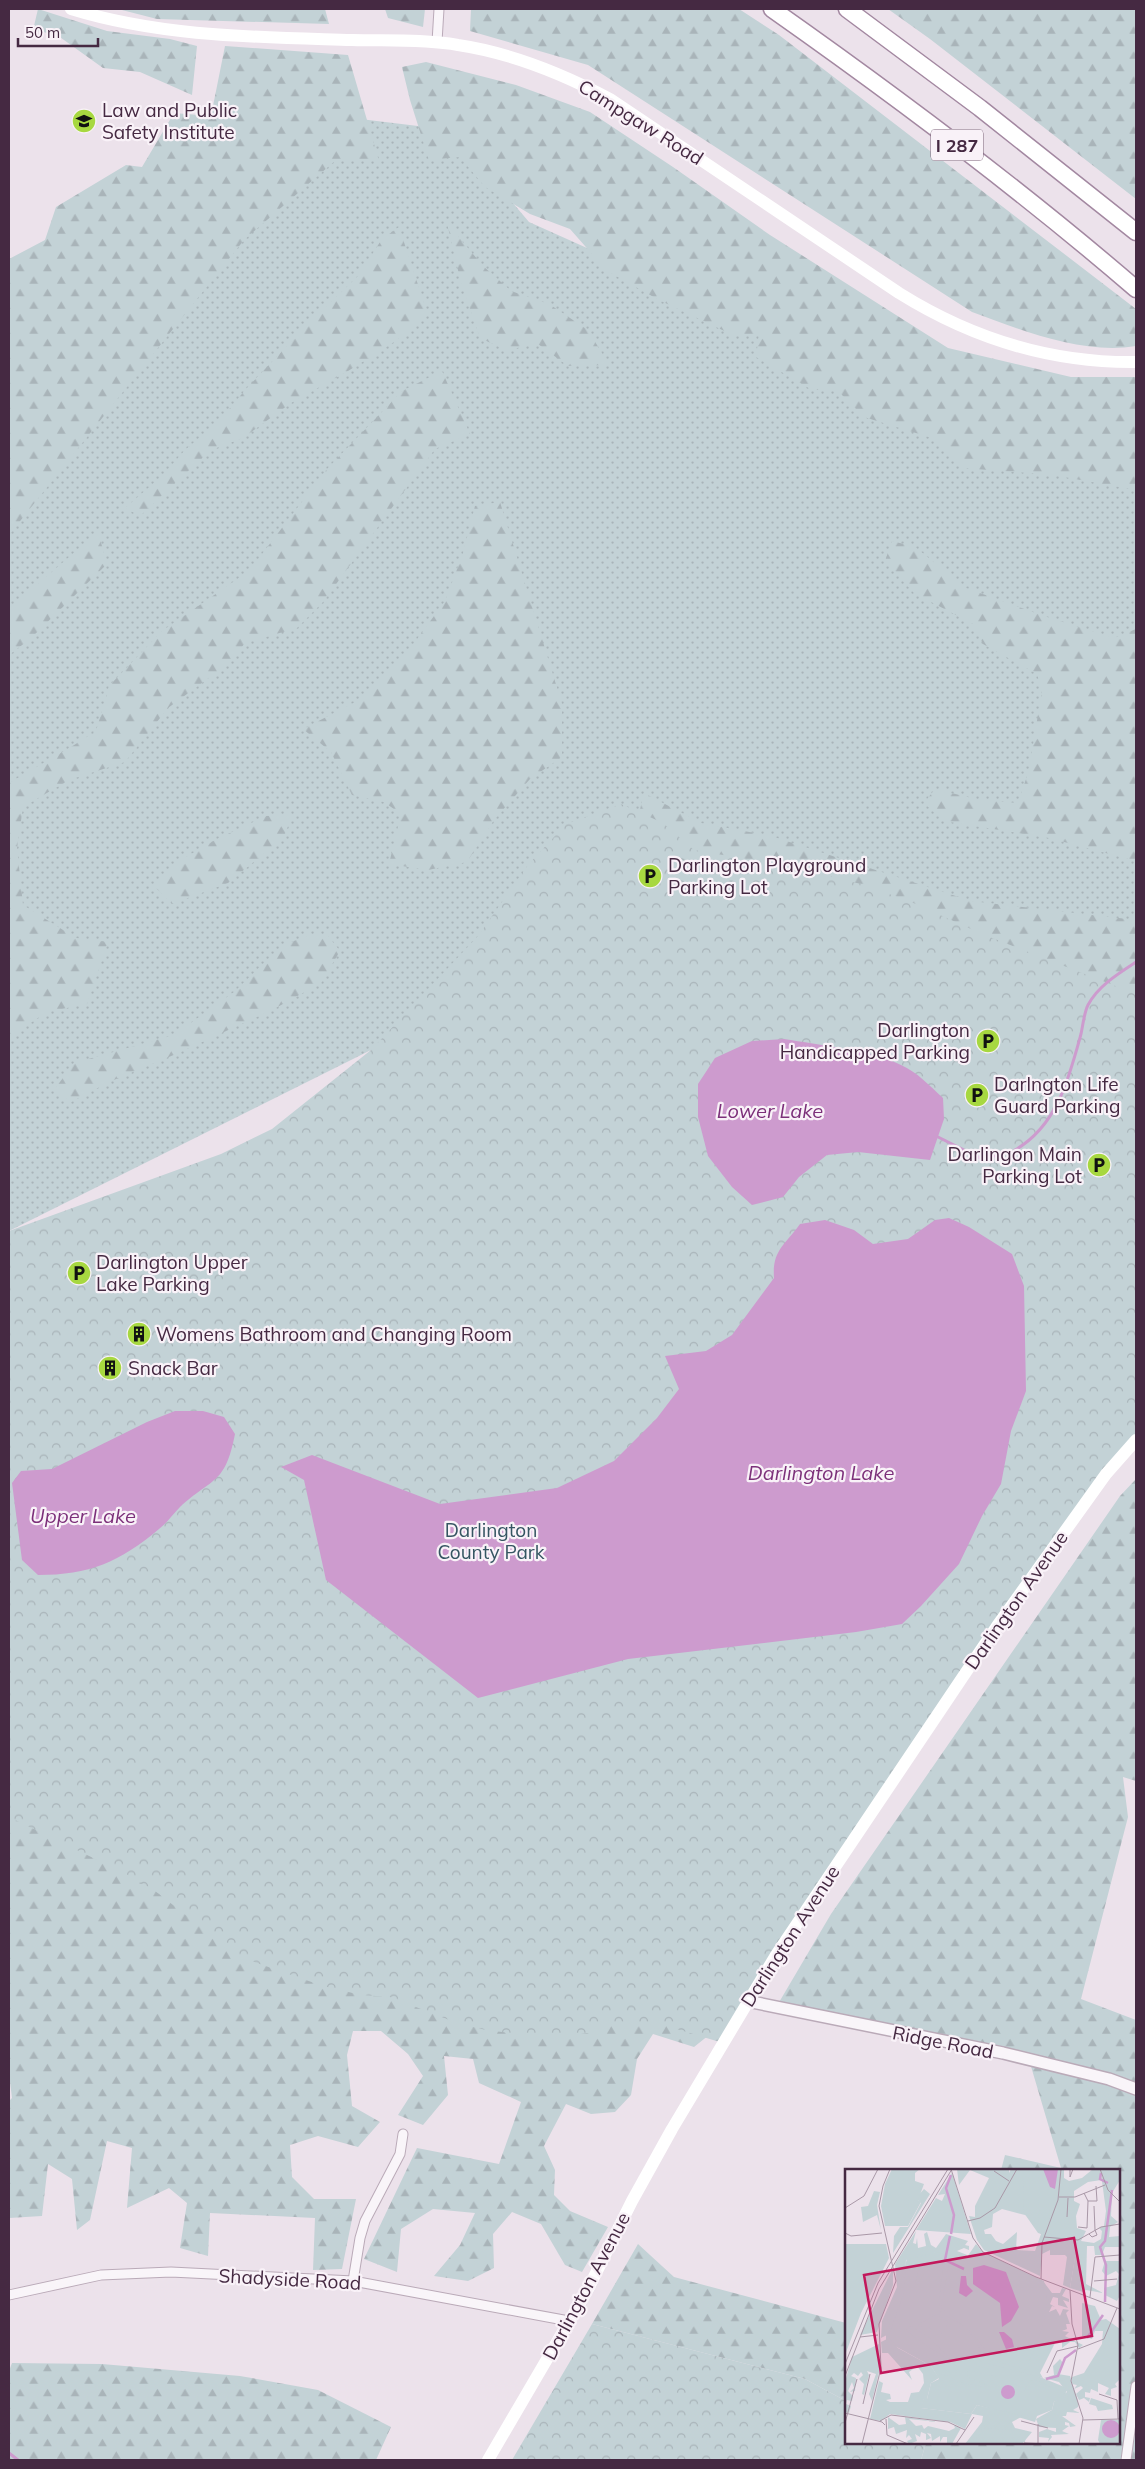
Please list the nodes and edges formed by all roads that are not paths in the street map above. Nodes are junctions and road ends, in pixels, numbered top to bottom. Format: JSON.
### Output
{"nodes":[{"id":1,"x":71,"y":9,"type":"edge"},
{"id":2,"x":439,"y":9,"type":"edge"},
{"id":3,"x":772,"y":9,"type":"edge"},
{"id":4,"x":847,"y":9,"type":"edge"},
{"id":5,"x":437,"y":42,"type":"junction"},
{"id":6,"x":1136,"y":232,"type":"edge"},
{"id":7,"x":1136,"y":289,"type":"edge"},
{"id":8,"x":1136,"y":362,"type":"edge"},
{"id":9,"x":1136,"y":1440,"type":"edge"},
{"id":10,"x":747,"y":2001,"type":"junction"},
{"id":11,"x":1136,"y":2089,"type":"edge"},
{"id":12,"x":403,"y":2134,"type":"dead end"},
{"id":13,"x":353,"y":2281,"type":"junction"},
{"id":14,"x":9,"y":2295,"type":"edge"},
{"id":15,"x":569,"y":2321,"type":"junction"},
{"id":16,"x":1136,"y":2386,"type":"edge"},
{"id":17,"x":488,"y":2460,"type":"edge"},
{"id":18,"x":1126,"y":2460,"type":"edge"}],
"edges":[{"from":1,"to":5,"type":"main road","name":"Campgaw Road"},
{"from":2,"to":5,"type":"street"},
{"from":3,"to":7,"type":"highway","number":"I 287"},
{"from":4,"to":6,"type":"highway","number":"I 287"},
{"from":5,"to":8,"type":"main road","name":"Campgaw Road"},
{"from":9,"to":10,"type":"main road","name":"Darlington Avenue"},
{"from":10,"to":11,"type":"street","name":"Ridge Road"},
{"from":10,"to":15,"type":"main road","name":"Darlington Avenue"},
{"from":12,"to":13,"type":"street"},
{"from":13,"to":14,"type":"street","name":"Shadyside Road"},
{"from":13,"to":15,"type":"street","name":"Shadyside Road"},
{"from":15,"to":17,"type":"main road","name":"Darlington Avenue"},
{"from":16,"to":18,"type":"street"}]}
